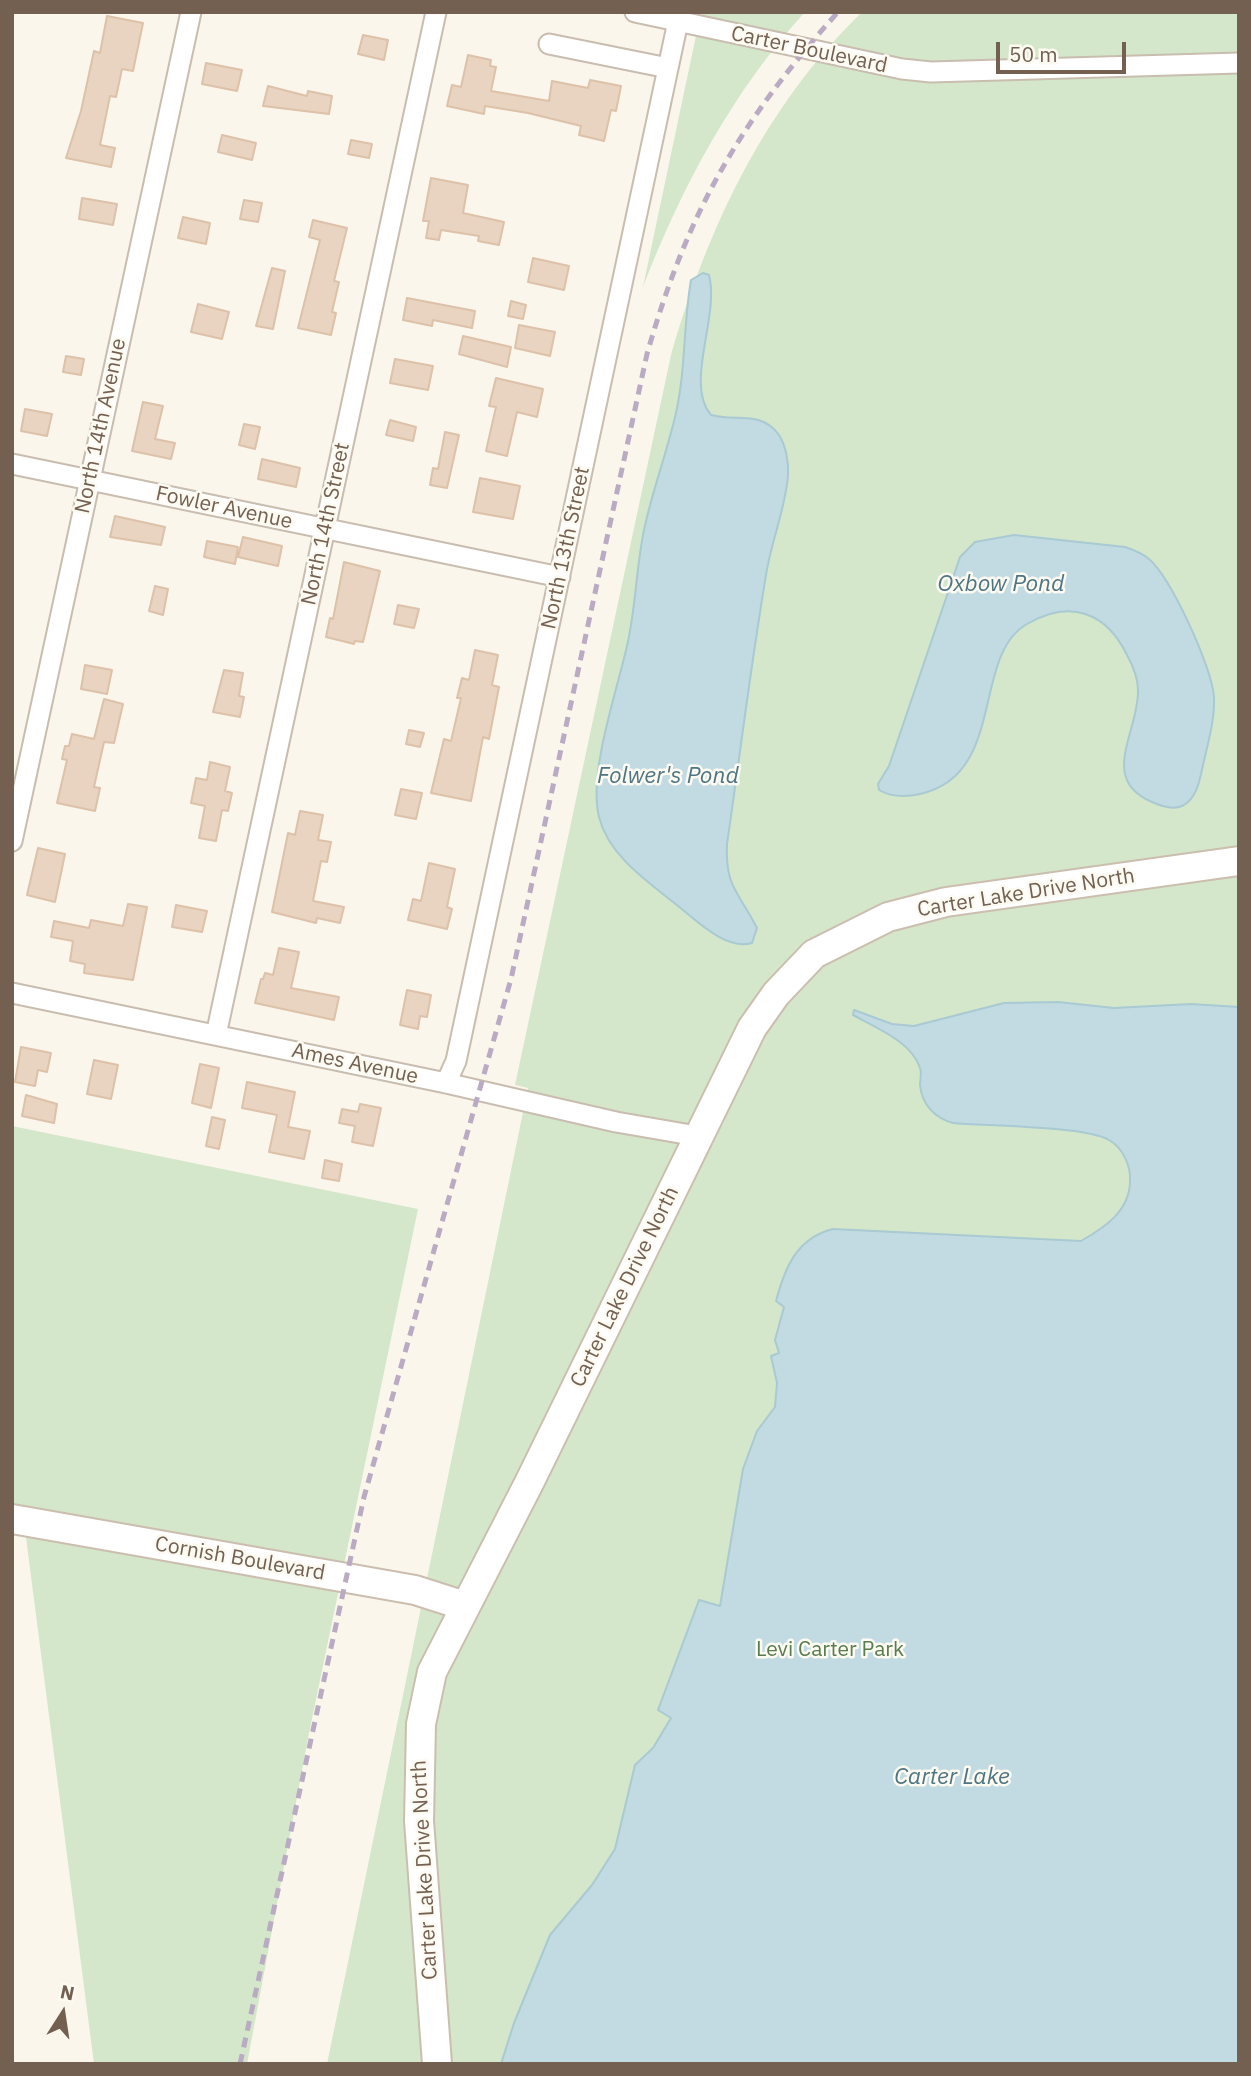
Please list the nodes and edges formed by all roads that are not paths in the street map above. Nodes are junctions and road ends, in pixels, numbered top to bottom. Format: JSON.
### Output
{"nodes":[{"id":1,"x":191,"y":12,"type":"edge"},
{"id":2,"x":436,"y":12,"type":"edge"},
{"id":3,"x":635,"y":12,"type":"edge"},
{"id":4,"x":679,"y":17,"type":"edge"},
{"id":5,"x":550,"y":44,"type":"dead end"},
{"id":6,"x":1239,"y":63,"type":"edge"},
{"id":7,"x":668,"y":68,"type":"junction"},
{"id":8,"x":12,"y":464,"type":"edge"},
{"id":9,"x":90,"y":480,"type":"junction"},
{"id":10,"x":325,"y":529,"type":"junction"},
{"id":11,"x":559,"y":577,"type":"junction"},
{"id":12,"x":12,"y":841,"type":"edge"},
{"id":13,"x":1239,"y":860,"type":"edge"},
{"id":14,"x":12,"y":993,"type":"edge"},
{"id":15,"x":216,"y":1035,"type":"junction"},
{"id":16,"x":446,"y":1083,"type":"junction"},
{"id":17,"x":697,"y":1136,"type":"junction"},
{"id":18,"x":12,"y":1519,"type":"edge"},
{"id":19,"x":465,"y":1606,"type":"junction"},
{"id":20,"x":437,"y":2064,"type":"edge"}],
"edges":[{"from":1,"to":9,"type":"street","name":"North 14th Avenue"},
{"from":2,"to":10,"type":"street","name":"North 14th Street"},
{"from":3,"to":4,"type":"street","name":"Carter Boulevard"},
{"from":4,"to":6,"type":"street","name":"Carter Boulevard"},
{"from":4,"to":7,"type":"street","name":"North 13th Street"},
{"from":5,"to":7,"type":"street"},
{"from":7,"to":11,"type":"street","name":"North 13th Street"},
{"from":8,"to":9,"type":"street","name":"Fowler Avenue"},
{"from":9,"to":10,"type":"street","name":"Fowler Avenue"},
{"from":9,"to":12,"type":"street","name":"North 14th Avenue"},
{"from":10,"to":11,"type":"street","name":"Fowler Avenue"},
{"from":10,"to":15,"type":"street","name":"North 14th Street"},
{"from":11,"to":16,"type":"street","name":"North 13th Street"},
{"from":13,"to":17,"type":"street","name":"Carter Lake Drive North"},
{"from":14,"to":15,"type":"street","name":"Ames Avenue"},
{"from":15,"to":16,"type":"street","name":"Ames Avenue"},
{"from":16,"to":17,"type":"street","name":"Ames Avenue"},
{"from":17,"to":19,"type":"street","name":"Carter Lake Drive North"},
{"from":18,"to":19,"type":"street","name":"Cornish Boulevard"},
{"from":19,"to":20,"type":"street","name":"Carter Lake Drive North"}]}
